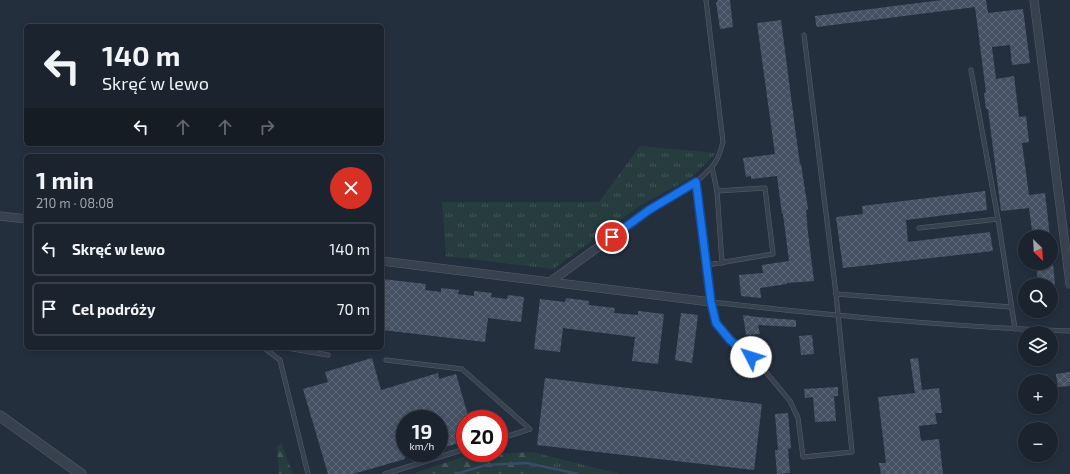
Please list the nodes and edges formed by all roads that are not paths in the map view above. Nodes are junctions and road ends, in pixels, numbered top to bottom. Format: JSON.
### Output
{"nodes":[{"id":1,"x":706,"y":0,"type":"edge"},
{"id":2,"x":1034,"y":0,"type":"edge"},
{"id":3,"x":804,"y":35,"type":"dead end"},
{"id":4,"x":971,"y":70,"type":"dead end"},
{"id":5,"x":712,"y":167,"type":"junction"},
{"id":6,"x":696,"y":182,"type":"junction"},
{"id":7,"x":717,"y":191,"type":"junction"},
{"id":8,"x":0,"y":216,"type":"edge"},
{"id":9,"x":24,"y":219,"type":"edge"},
{"id":10,"x":998,"y":219,"type":"junction"},
{"id":11,"x":919,"y":228,"type":"dead end"},
{"id":12,"x":384,"y":262,"type":"edge"},
{"id":13,"x":722,"y":263,"type":"junction"},
{"id":14,"x":707,"y":265,"type":"junction"},
{"id":15,"x":550,"y":282,"type":"junction"},
{"id":16,"x":1070,"y":284,"type":"edge"},
{"id":17,"x":836,"y":294,"type":"junction"},
{"id":18,"x":711,"y":302,"type":"junction"},
{"id":19,"x":1011,"y":307,"type":"junction"},
{"id":20,"x":838,"y":316,"type":"junction"},
{"id":21,"x":1015,"y":329,"type":"junction"},
{"id":22,"x":1070,"y":331,"type":"edge"},
{"id":23,"x":267,"y":350,"type":"edge"},
{"id":24,"x":299,"y":350,"type":"edge"},
{"id":25,"x":328,"y":355,"type":"dead end"},
{"id":26,"x":386,"y":360,"type":"dead end"},
{"id":27,"x":0,"y":416,"type":"edge"},
{"id":28,"x":508,"y":436,"type":"edge"},
{"id":29,"x":456,"y":452,"type":"edge"},
{"id":30,"x":81,"y":474,"type":"edge"},
{"id":31,"x":308,"y":474,"type":"edge"},
{"id":32,"x":385,"y":474,"type":"edge"}],
"edges":[{"from":1,"to":5,"type":"lane"},
{"from":2,"to":16,"type":"street"},
{"from":3,"to":17,"type":"lane"},
{"from":4,"to":10,"type":"lane"},
{"from":5,"to":6,"type":"lane"},
{"from":5,"to":7,"type":"lane"},
{"from":6,"to":14,"type":"street"},
{"from":6,"to":15,"type":"street"},
{"from":7,"to":13,"type":"lane"},
{"from":7,"to":13,"type":"lane"},
{"from":8,"to":9,"type":"street"},
{"from":10,"to":11,"type":"lane"},
{"from":10,"to":19,"type":"lane"},
{"from":12,"to":15,"type":"street"},
{"from":13,"to":14,"type":"lane"},
{"from":14,"to":18,"type":"street"},
{"from":15,"to":18,"type":"street"},
{"from":17,"to":19,"type":"lane"},
{"from":17,"to":20,"type":"lane"},
{"from":18,"to":20,"type":"lane"},
{"from":18,"to":20,"type":"lane"},
{"from":19,"to":21,"type":"lane"},
{"from":20,"to":21,"type":"lane"},
{"from":21,"to":22,"type":"lane"},
{"from":23,"to":31,"type":"lane"},
{"from":24,"to":25,"type":"lane"},
{"from":26,"to":28,"type":"lane"},
{"from":27,"to":30,"type":"street"},
{"from":29,"to":32,"type":"lane"}]}
